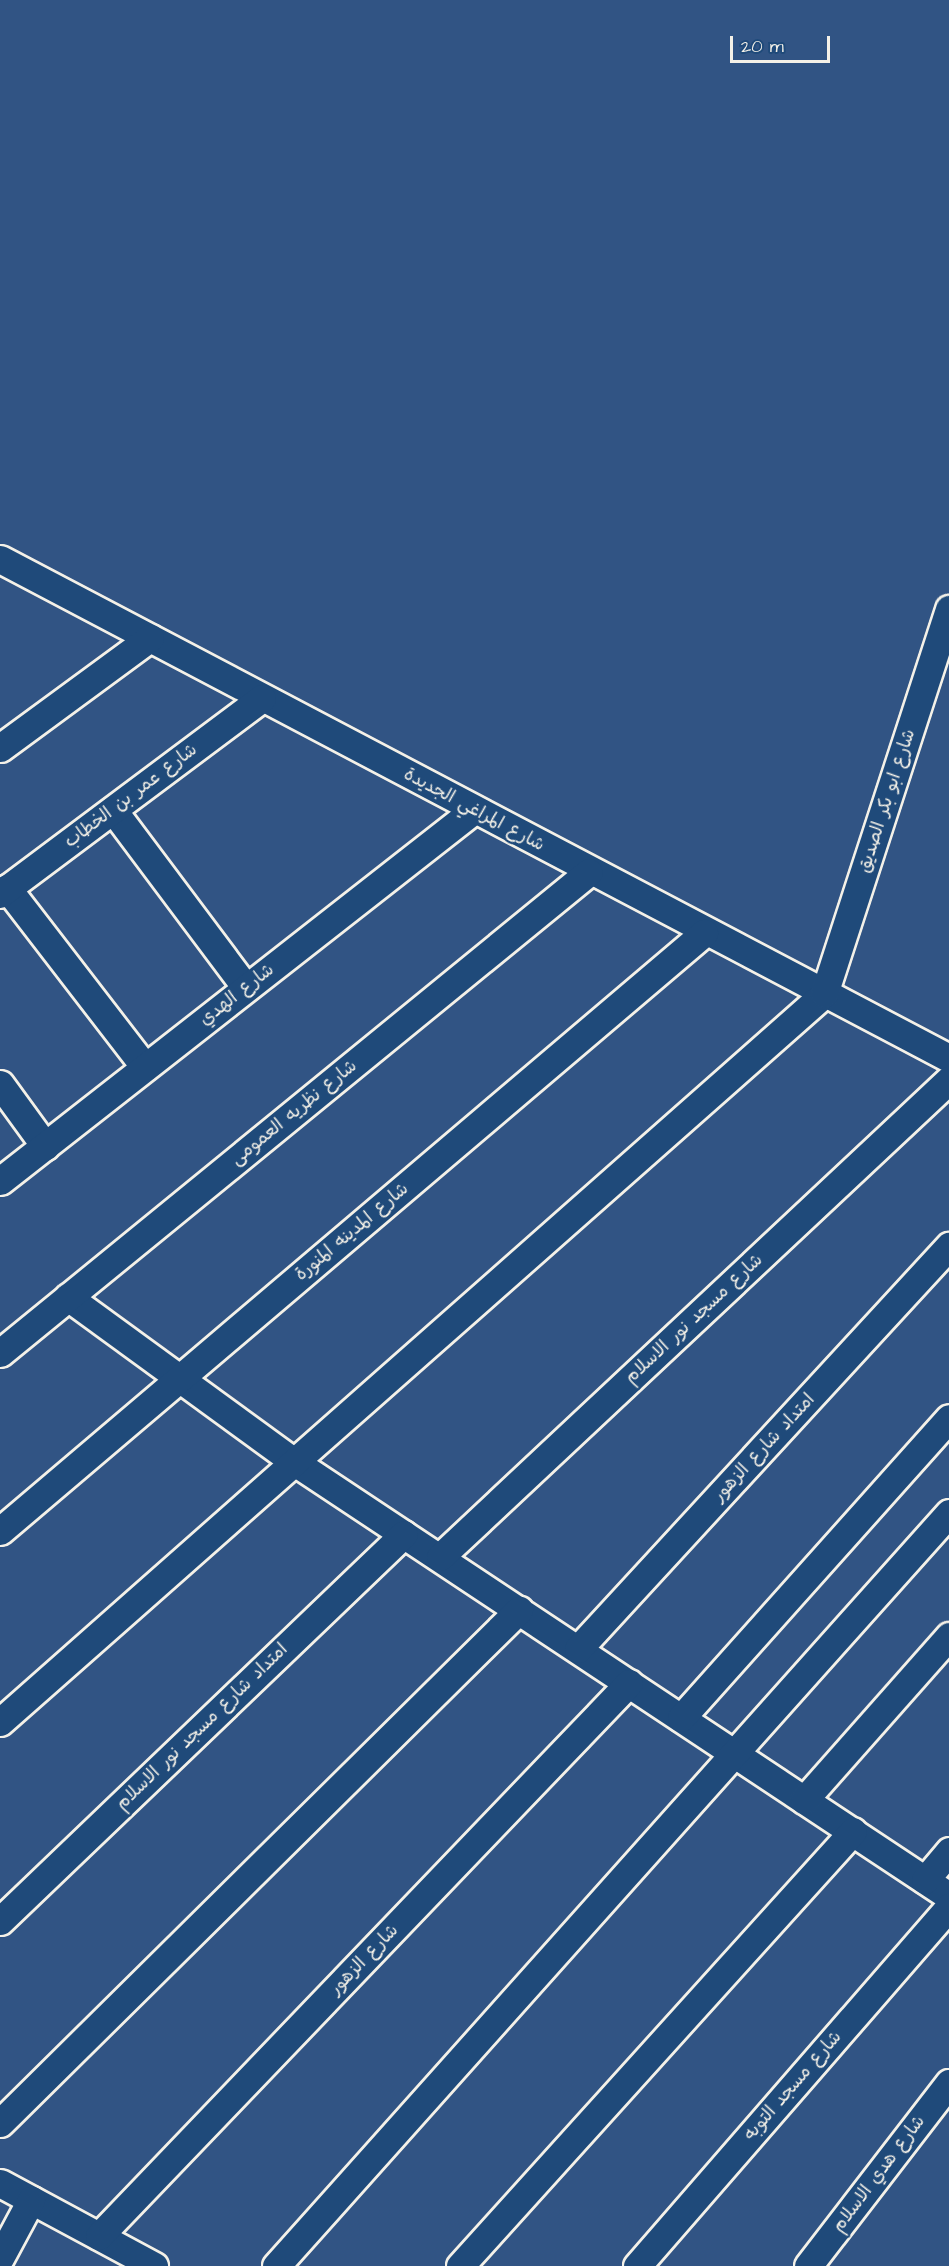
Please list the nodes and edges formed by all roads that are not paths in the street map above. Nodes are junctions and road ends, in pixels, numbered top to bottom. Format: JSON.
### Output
{"nodes":[{"id":1,"x":0,"y":559,"type":"edge"},
{"id":2,"x":949,"y":609,"type":"edge"},
{"id":3,"x":150,"y":638,"type":"junction"},
{"id":4,"x":262,"y":698,"type":"junction"},
{"id":5,"x":0,"y":748,"type":"edge"},
{"id":6,"x":113,"y":810,"type":"junction"},
{"id":7,"x":474,"y":810,"type":"junction"},
{"id":8,"x":589,"y":872,"type":"junction"},
{"id":9,"x":4,"y":891,"type":"edge"},
{"id":10,"x":704,"y":933,"type":"junction"},
{"id":11,"x":246,"y":988,"type":"junction"},
{"id":12,"x":824,"y":994,"type":"junction"},
{"id":13,"x":948,"y":1061,"type":"edge"},
{"id":14,"x":145,"y":1067,"type":"junction"},
{"id":15,"x":0,"y":1084,"type":"edge"},
{"id":16,"x":45,"y":1146,"type":"junction"},
{"id":17,"x":0,"y":1181,"type":"edge"},
{"id":18,"x":949,"y":1246,"type":"edge"},
{"id":19,"x":68,"y":1297,"type":"junction"},
{"id":20,"x":0,"y":1353,"type":"edge"},
{"id":21,"x":178,"y":1380,"type":"junction"},
{"id":22,"x":949,"y":1418,"type":"edge"},
{"id":23,"x":296,"y":1463,"type":"junction"},
{"id":24,"x":949,"y":1514,"type":"edge"},
{"id":25,"x":0,"y":1531,"type":"edge"},
{"id":26,"x":404,"y":1534,"type":"junction"},
{"id":27,"x":440,"y":1557,"type":"junction"},
{"id":28,"x":519,"y":1610,"type":"junction"},
{"id":29,"x":949,"y":1636,"type":"edge"},
{"id":30,"x":578,"y":1649,"type":"junction"},
{"id":31,"x":629,"y":1683,"type":"junction"},
{"id":32,"x":681,"y":1718,"type":"junction"},
{"id":33,"x":0,"y":1722,"type":"edge"},
{"id":34,"x":738,"y":1756,"type":"junction"},
{"id":35,"x":804,"y":1800,"type":"junction"},
{"id":36,"x":853,"y":1831,"type":"junction"},
{"id":37,"x":949,"y":1851,"type":"edge"},
{"id":38,"x":925,"y":1880,"type":"junction"},
{"id":39,"x":949,"y":1896,"type":"edge"},
{"id":40,"x":949,"y":1907,"type":"edge"},
{"id":41,"x":0,"y":1921,"type":"edge"},
{"id":42,"x":949,"y":2083,"type":"edge"},
{"id":43,"x":0,"y":2123,"type":"edge"},
{"id":44,"x":0,"y":2183,"type":"edge"},
{"id":45,"x":32,"y":2200,"type":"junction"},
{"id":46,"x":99,"y":2236,"type":"junction"},
{"id":47,"x":0,"y":2258,"type":"edge"},
{"id":48,"x":139,"y":2263,"type":"edge"},
{"id":49,"x":276,"y":2266,"type":"edge"},
{"id":50,"x":460,"y":2266,"type":"edge"},
{"id":51,"x":637,"y":2266,"type":"edge"},
{"id":52,"x":808,"y":2266,"type":"edge"}],
"edges":[{"from":1,"to":3,"type":"street","name":"شارع المراغي الجديدة"},
{"from":2,"to":12,"type":"street","name":"شارع ابو بكر الصديق"},
{"from":3,"to":4,"type":"street","name":"شارع المراغي الجديدة"},
{"from":3,"to":5,"type":"street"},
{"from":4,"to":6,"type":"street","name":"شارع عمر بن الخطاب"},
{"from":4,"to":7,"type":"street","name":"شارع المراغي الجديدة"},
{"from":6,"to":9,"type":"street","name":"شارع عمر بن الخطاب"},
{"from":6,"to":11,"type":"street"},
{"from":7,"to":8,"type":"street","name":"شارع المراغي الجديدة"},
{"from":7,"to":11,"type":"street","name":"شارع الهدي"},
{"from":8,"to":10,"type":"street","name":"شارع المراغي الجديدة"},
{"from":8,"to":19,"type":"street","name":"شارع نظريه العمومى"},
{"from":9,"to":14,"type":"street"},
{"from":10,"to":12,"type":"street","name":"شارع المراغي الجديدة"},
{"from":10,"to":21,"type":"street","name":"شارع المدينه المنورة"},
{"from":11,"to":14,"type":"street","name":"شارع الهدي"},
{"from":12,"to":13,"type":"street","name":"شارع المراغي الجديدة"},
{"from":12,"to":23,"type":"street"},
{"from":13,"to":27,"type":"street","name":"شارع مسجد نور الاسلام"},
{"from":14,"to":16,"type":"street","name":"شارع الهدي"},
{"from":15,"to":16,"type":"street"},
{"from":16,"to":17,"type":"street","name":"شارع الهدي"},
{"from":18,"to":30,"type":"street","name":"امتداد شارع الزهور"},
{"from":19,"to":20,"type":"street","name":"شارع نظريه العمومى"},
{"from":19,"to":21,"type":"street"},
{"from":21,"to":23,"type":"street"},
{"from":21,"to":25,"type":"street","name":"شارع المدينه المنورة"},
{"from":22,"to":32,"type":"street"},
{"from":23,"to":26,"type":"street"},
{"from":23,"to":33,"type":"street"},
{"from":24,"to":34,"type":"street"},
{"from":26,"to":27,"type":"street"},
{"from":26,"to":41,"type":"street","name":"امتداد شارع مسجد نور الاسلام"},
{"from":27,"to":28,"type":"street"},
{"from":28,"to":30,"type":"street"},
{"from":28,"to":43,"type":"street"},
{"from":29,"to":35,"type":"street"},
{"from":30,"to":31,"type":"street"},
{"from":31,"to":32,"type":"street"},
{"from":31,"to":46,"type":"street","name":"شارع الزهور"},
{"from":32,"to":34,"type":"street"},
{"from":34,"to":35,"type":"street"},
{"from":34,"to":49,"type":"street"},
{"from":35,"to":36,"type":"street"},
{"from":36,"to":38,"type":"street"},
{"from":36,"to":50,"type":"street"},
{"from":37,"to":38,"type":"street"},
{"from":38,"to":39,"type":"street"},
{"from":40,"to":51,"type":"street","name":"شارع مسجد التوبه"},
{"from":42,"to":52,"type":"street","name":"شارع هدي الاسلام"},
{"from":44,"to":45,"type":"street"},
{"from":45,"to":46,"type":"street"},
{"from":45,"to":47,"type":"street"},
{"from":46,"to":48,"type":"street"}]}
